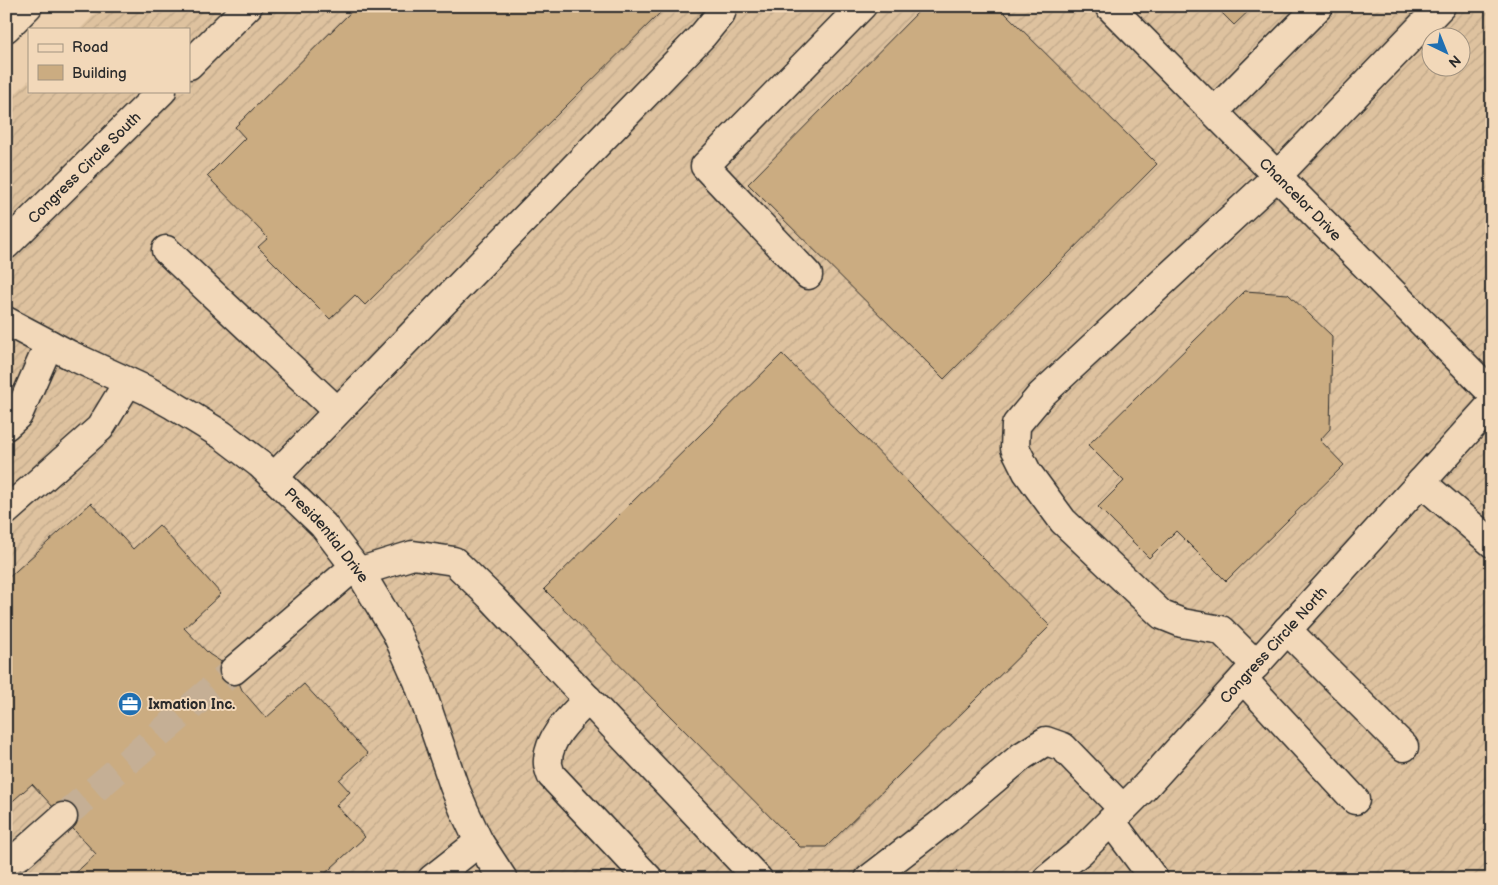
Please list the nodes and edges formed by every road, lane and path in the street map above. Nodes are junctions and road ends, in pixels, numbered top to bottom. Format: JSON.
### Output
{"nodes":[{"id":1,"x":28,"y":6,"type":"edge"},
{"id":2,"x":248,"y":6,"type":"edge"},
{"id":3,"x":723,"y":6,"type":"edge"},
{"id":4,"x":862,"y":6,"type":"edge"},
{"id":5,"x":1109,"y":6,"type":"edge"},
{"id":6,"x":1319,"y":6,"type":"edge"},
{"id":7,"x":1441,"y":6,"type":"edge"},
{"id":8,"x":6,"y":28,"type":"edge"},
{"id":9,"x":190,"y":63,"type":"edge"},
{"id":10,"x":161,"y":92,"type":"edge"},
{"id":11,"x":1214,"y":112,"type":"junction"},
{"id":12,"x":1277,"y":176,"type":"junction"},
{"id":13,"x":6,"y":245,"type":"edge"},
{"id":14,"x":166,"y":250,"type":"dead end"},
{"id":15,"x":808,"y":275,"type":"dead end"},
{"id":16,"x":6,"y":321,"type":"edge"},
{"id":17,"x":49,"y":344,"type":"junction"},
{"id":18,"x":128,"y":382,"type":"junction"},
{"id":19,"x":1492,"y":392,"type":"edge"},
{"id":20,"x":1492,"y":404,"type":"edge"},
{"id":21,"x":337,"y":411,"type":"junction"},
{"id":22,"x":6,"y":426,"type":"edge"},
{"id":23,"x":274,"y":477,"type":"junction"},
{"id":24,"x":1421,"y":482,"type":"junction"},
{"id":25,"x":6,"y":511,"type":"edge"},
{"id":26,"x":1492,"y":543,"type":"edge"},
{"id":27,"x":356,"y":569,"type":"junction"},
{"id":28,"x":1287,"y":630,"type":"junction"},
{"id":29,"x":234,"y":670,"type":"tunnel mouth"},
{"id":30,"x":1250,"y":672,"type":"junction"},
{"id":31,"x":588,"y":699,"type":"junction"},
{"id":32,"x":1404,"y":747,"type":"dead end"},
{"id":33,"x":1355,"y":800,"type":"dead end"},
{"id":34,"x":1117,"y":815,"type":"junction"},
{"id":35,"x":63,"y":818,"type":"tunnel mouth"},
{"id":36,"x":479,"y":842,"type":"junction"},
{"id":37,"x":6,"y":860,"type":"edge"},
{"id":38,"x":432,"y":879,"type":"edge"},
{"id":39,"x":503,"y":879,"type":"edge"},
{"id":40,"x":649,"y":879,"type":"edge"},
{"id":41,"x":758,"y":879,"type":"edge"},
{"id":42,"x":868,"y":879,"type":"edge"},
{"id":43,"x":1047,"y":879,"type":"edge"},
{"id":44,"x":1154,"y":879,"type":"edge"}],
"edges":[{"from":1,"to":8,"type":"street"},
{"from":2,"to":9,"type":"street"},
{"from":3,"to":21,"type":"street"},
{"from":4,"to":15,"type":"street"},
{"from":5,"to":11,"type":"street","name":"Chancelor Drive"},
{"from":6,"to":11,"type":"street"},
{"from":7,"to":12,"type":"street"},
{"from":10,"to":13,"type":"street","name":"Congress Circle South"},
{"from":11,"to":12,"type":"street","name":"Chancelor Drive"},
{"from":12,"to":19,"type":"street","name":"Chancelor Drive"},
{"from":12,"to":30,"type":"street"},
{"from":14,"to":21,"type":"street"},
{"from":16,"to":17,"type":"street","name":"Presidential Drive"},
{"from":17,"to":18,"type":"street","name":"Presidential Drive"},
{"from":17,"to":22,"type":"street"},
{"from":18,"to":23,"type":"street","name":"Presidential Drive"},
{"from":18,"to":25,"type":"street"},
{"from":20,"to":24,"type":"street","name":"Congress Circle North"},
{"from":21,"to":23,"type":"street"},
{"from":23,"to":27,"type":"street","name":"Presidential Drive"},
{"from":24,"to":26,"type":"street"},
{"from":24,"to":28,"type":"street","name":"Congress Circle North"},
{"from":27,"to":29,"type":"street"},
{"from":27,"to":31,"type":"street"},
{"from":27,"to":36,"type":"street","name":"Presidential Drive"},
{"from":28,"to":30,"type":"street","name":"Congress Circle North"},
{"from":28,"to":32,"type":"street"},
{"from":30,"to":33,"type":"street"},
{"from":30,"to":34,"type":"street","name":"Congress Circle North"},
{"from":31,"to":40,"type":"street"},
{"from":31,"to":41,"type":"street"},
{"from":34,"to":42,"type":"street"},
{"from":34,"to":43,"type":"street","name":"Congress Circle North"},
{"from":34,"to":44,"type":"street"},
{"from":35,"to":37,"type":"street"},
{"from":36,"to":38,"type":"street"},
{"from":36,"to":39,"type":"street","name":"Presidential Drive"}]}
